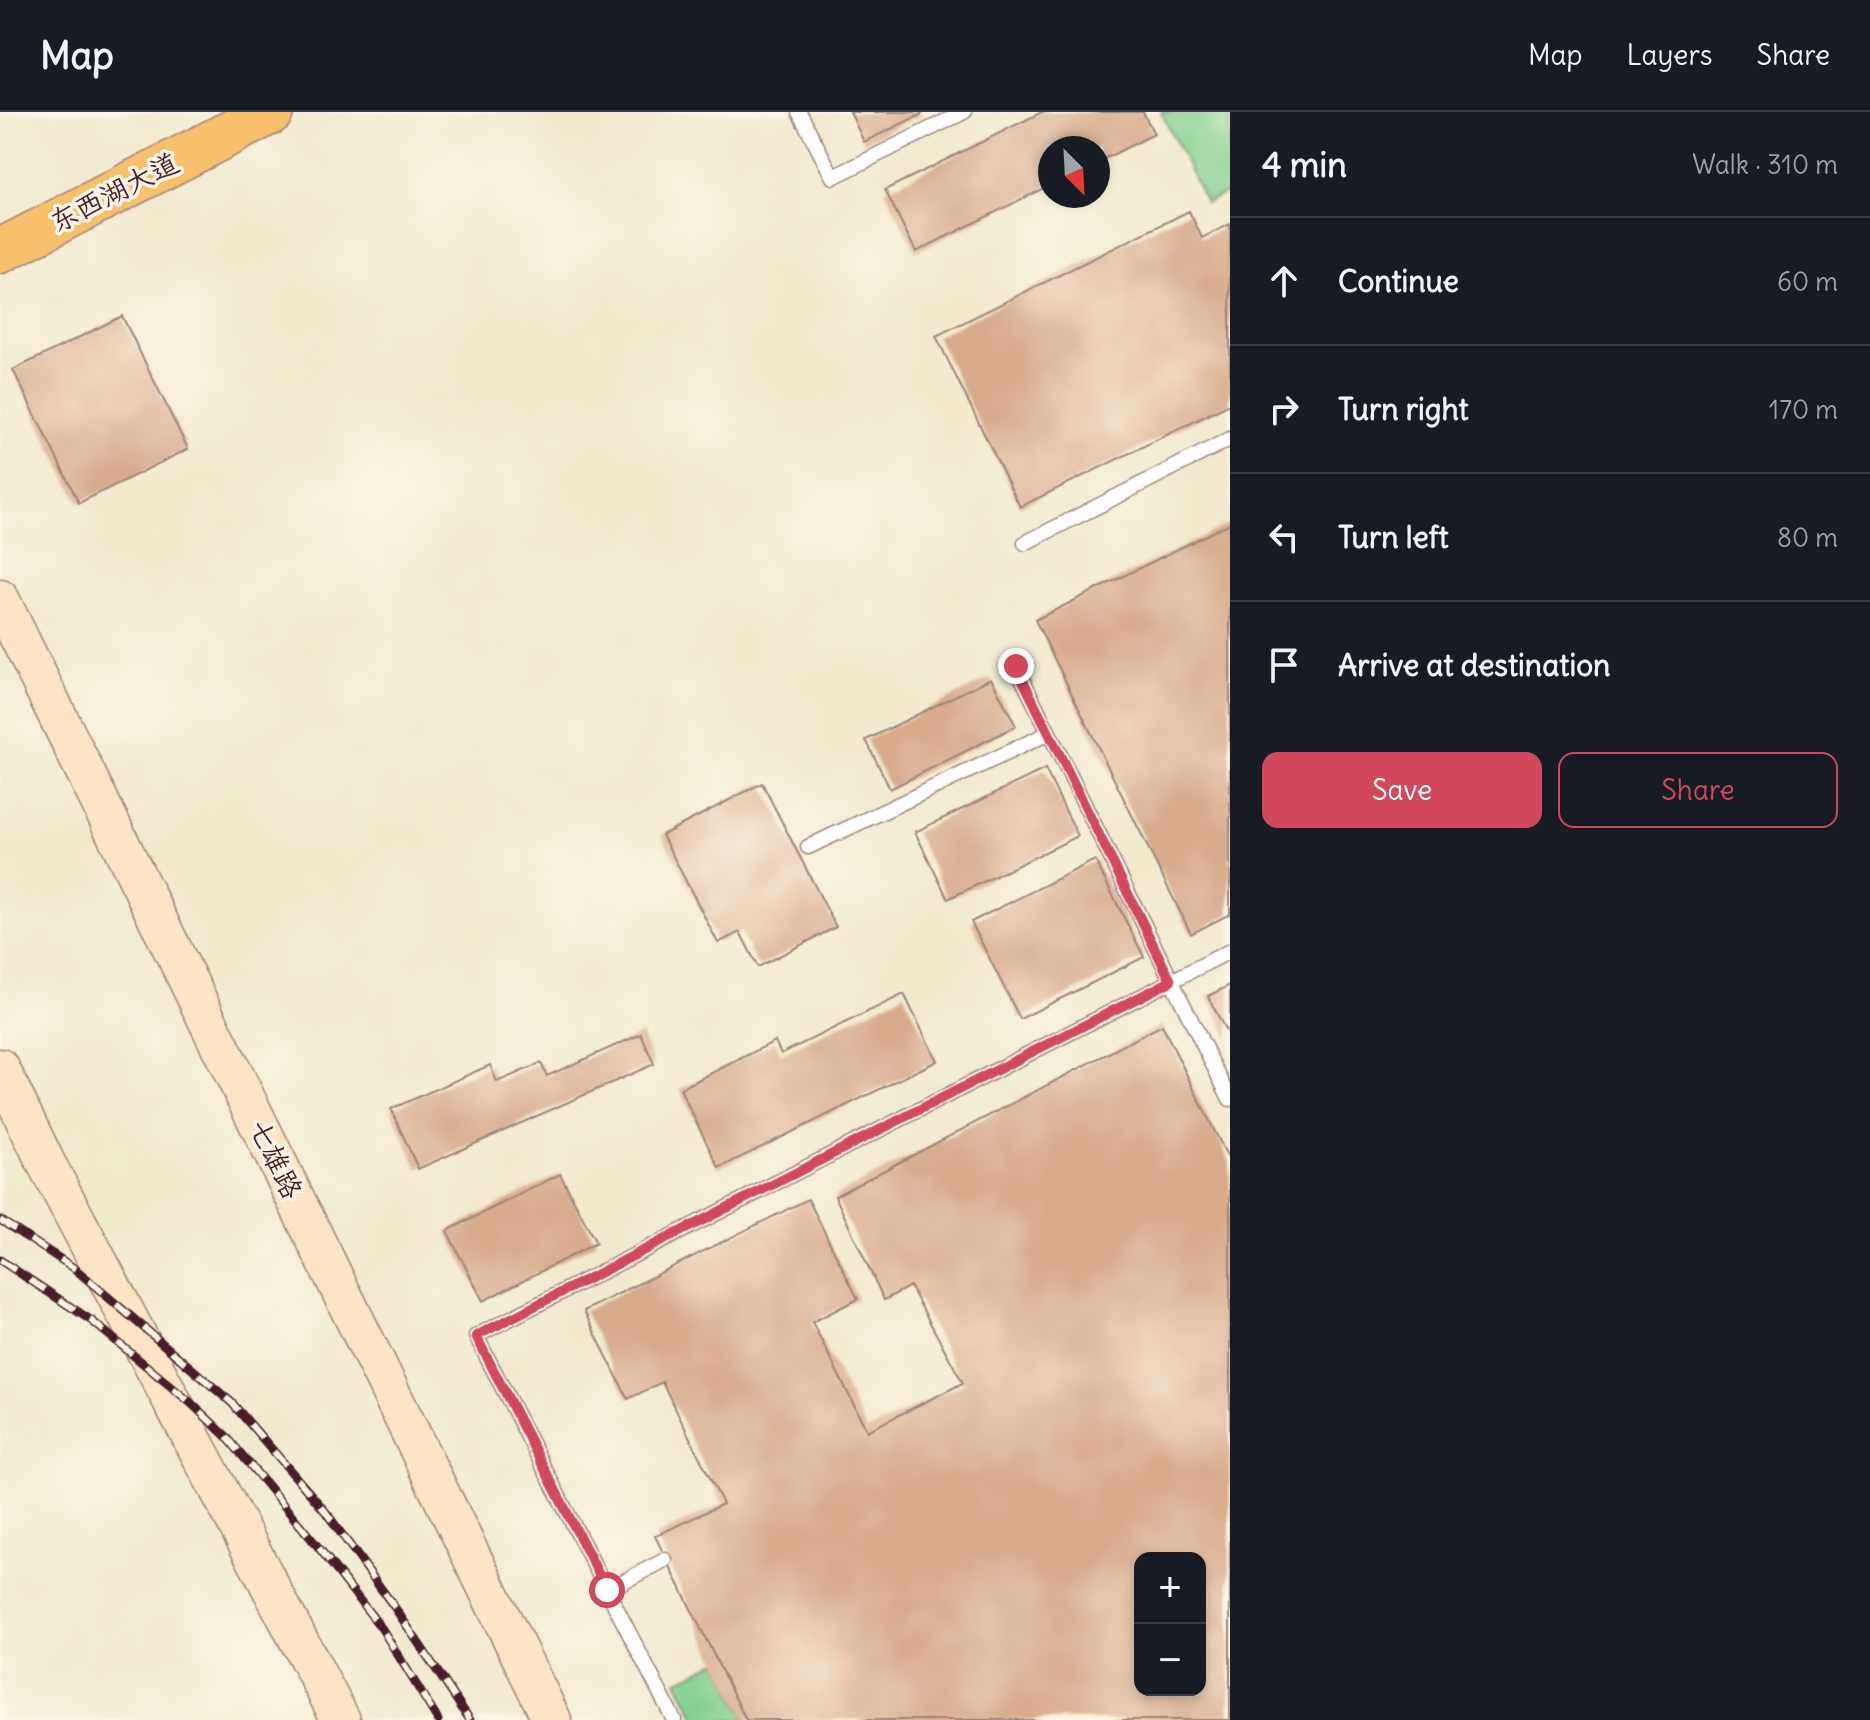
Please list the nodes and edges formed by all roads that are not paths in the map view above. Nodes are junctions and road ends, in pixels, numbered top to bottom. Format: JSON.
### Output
{"nodes":[{"id":1,"x":271,"y":112,"type":"edge"},
{"id":2,"x":799,"y":112,"type":"edge"},
{"id":3,"x":964,"y":112,"type":"edge"},
{"id":4,"x":0,"y":251,"type":"edge"},
{"id":5,"x":1230,"y":439,"type":"edge"},
{"id":6,"x":1025,"y":543,"type":"dead end"},
{"id":7,"x":0,"y":599,"type":"edge"},
{"id":8,"x":1016,"y":666,"type":"dead end"},
{"id":9,"x":1049,"y":733,"type":"junction"},
{"id":10,"x":808,"y":847,"type":"dead end"},
{"id":11,"x":1230,"y":951,"type":"edge"},
{"id":12,"x":1171,"y":981,"type":"junction"},
{"id":13,"x":0,"y":1068,"type":"edge"},
{"id":14,"x":1230,"y":1099,"type":"edge"},
{"id":15,"x":665,"y":1560,"type":"dead end"},
{"id":16,"x":607,"y":1590,"type":"junction"},
{"id":17,"x":341,"y":1720,"type":"edge"},
{"id":18,"x":552,"y":1720,"type":"edge"},
{"id":19,"x":674,"y":1720,"type":"edge"}],
"edges":[{"from":1,"to":4,"type":"highway","name":"东西湖大道"},
{"from":2,"to":3,"type":"lane"},
{"from":5,"to":6,"type":"lane"},
{"from":7,"to":18,"type":"street","name":"七雄路"},
{"from":8,"to":9,"type":"lane"},
{"from":9,"to":10,"type":"lane"},
{"from":9,"to":12,"type":"lane"},
{"from":11,"to":12,"type":"lane"},
{"from":12,"to":14,"type":"lane"},
{"from":12,"to":16,"type":"lane"},
{"from":13,"to":17,"type":"street"},
{"from":15,"to":16,"type":"lane"},
{"from":16,"to":19,"type":"lane"}]}
